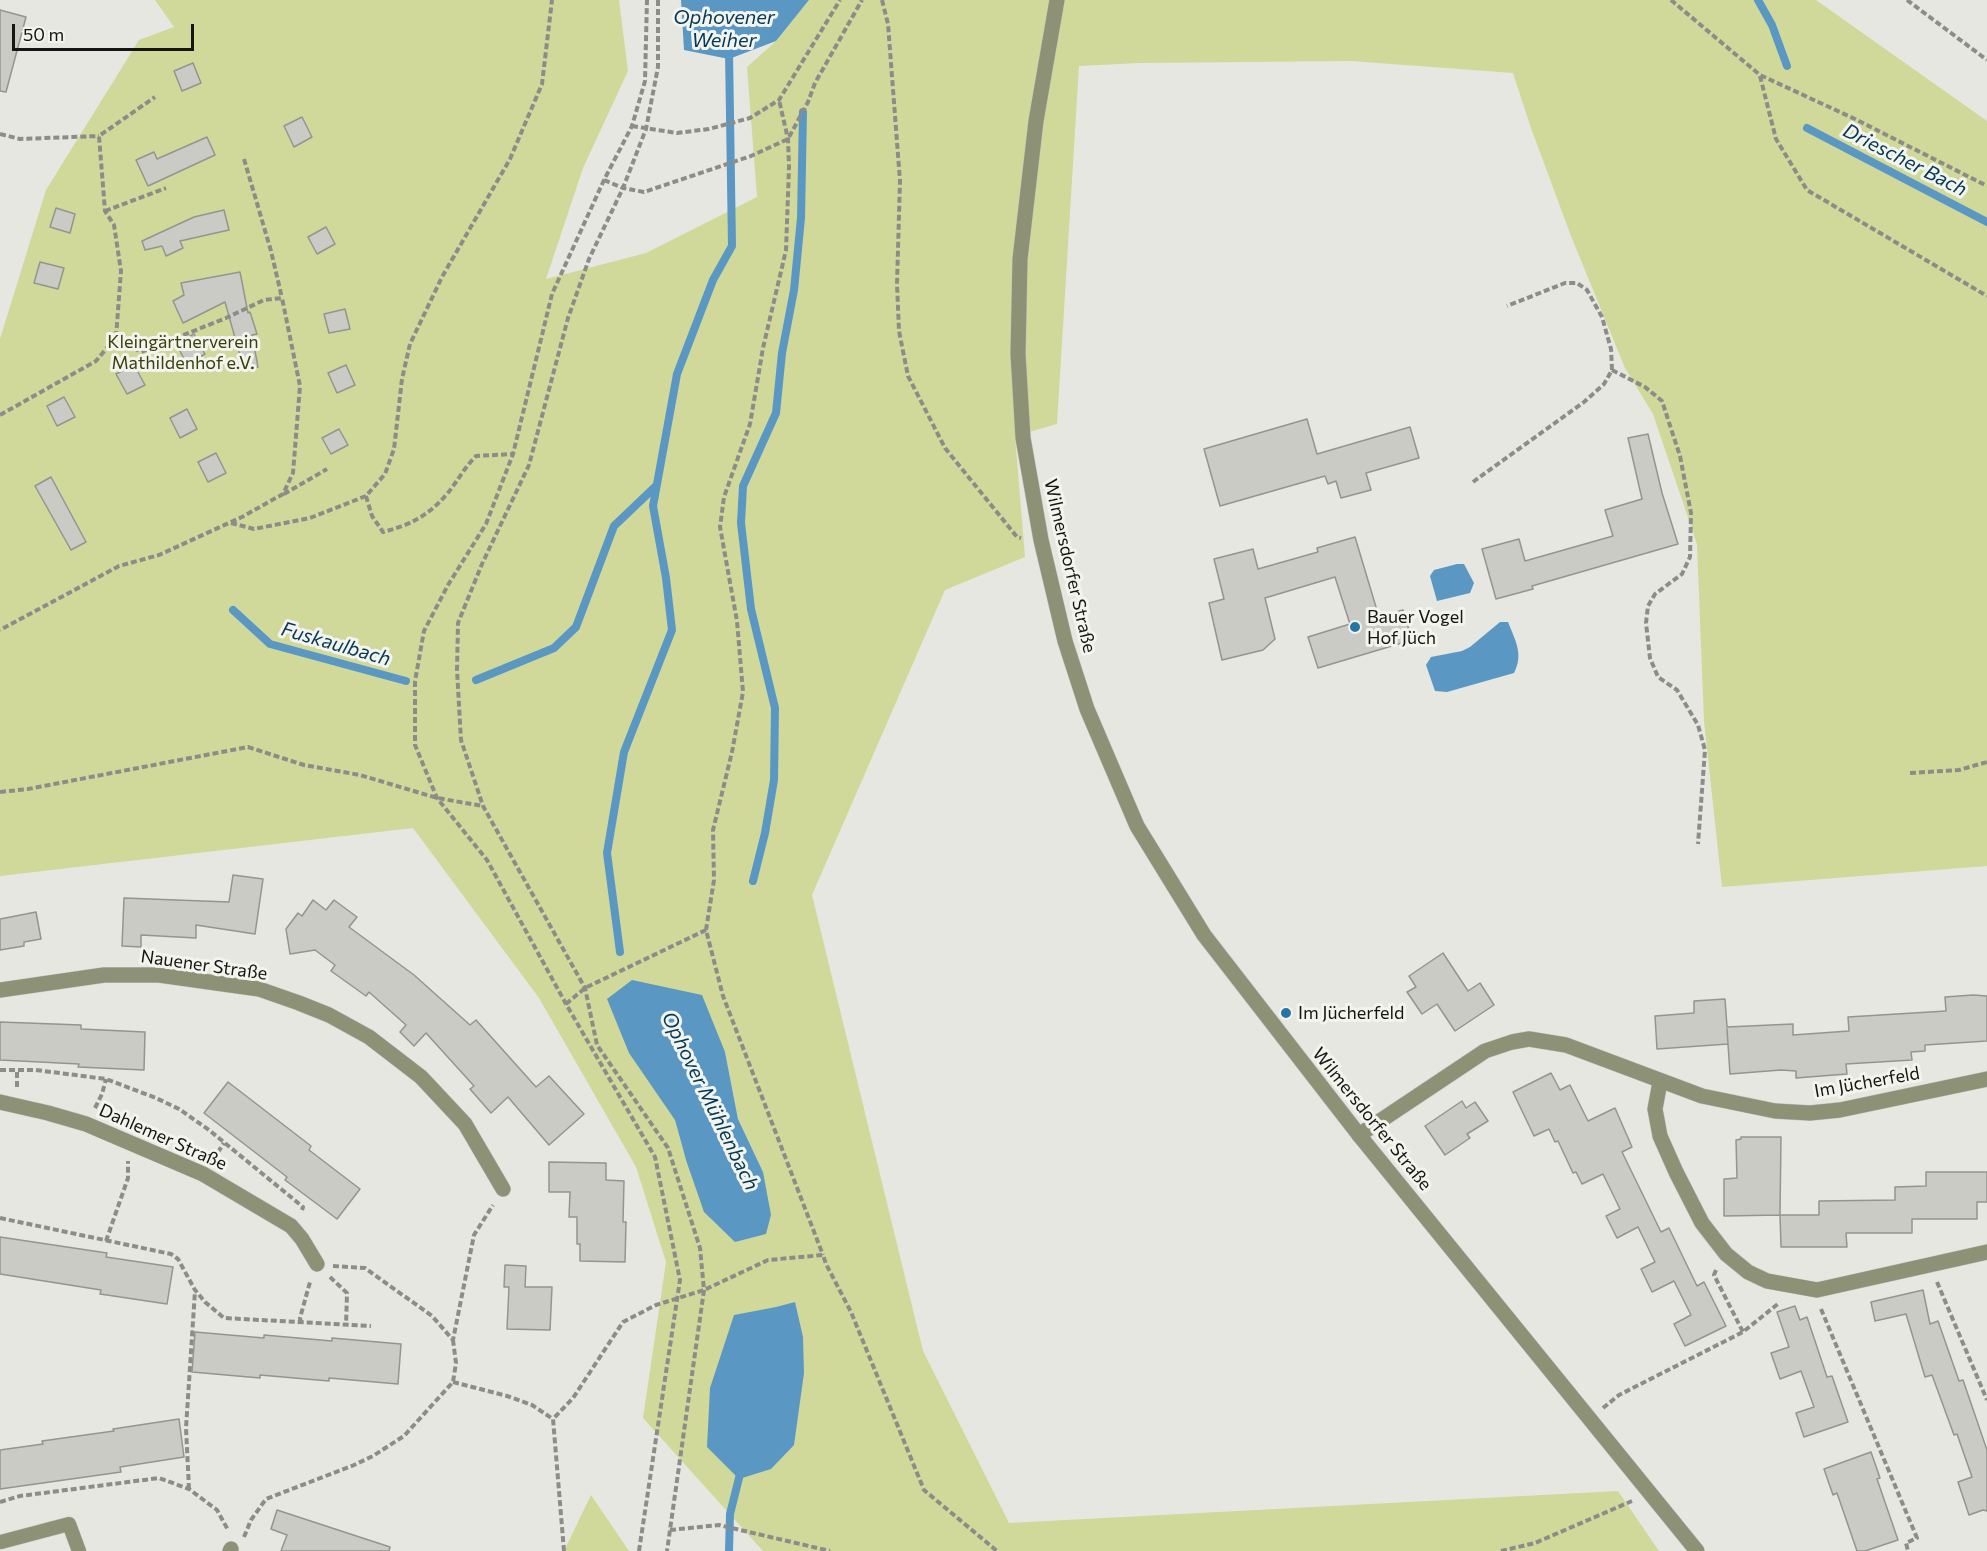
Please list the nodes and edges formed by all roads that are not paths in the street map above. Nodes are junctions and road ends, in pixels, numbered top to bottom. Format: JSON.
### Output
{"nodes":[{"id":1,"x":1057,"y":0,"type":"edge"},
{"id":2,"x":0,"y":990,"type":"edge"},
{"id":3,"x":1987,"y":1079,"type":"edge"},
{"id":4,"x":1660,"y":1082,"type":"junction"},
{"id":5,"x":0,"y":1102,"type":"edge"},
{"id":6,"x":1359,"y":1135,"type":"junction"},
{"id":7,"x":503,"y":1189,"type":"road end"},
{"id":8,"x":1987,"y":1252,"type":"edge"},
{"id":9,"x":316,"y":1264,"type":"road end"},
{"id":10,"x":1,"y":1542,"type":"edge"},
{"id":11,"x":79,"y":1551,"type":"edge"},
{"id":12,"x":1697,"y":1551,"type":"edge"}],
"edges":[{"from":1,"to":6,"type":"street","name":"Wilmersdorfer Straße"},
{"from":2,"to":7,"type":"street","name":"Nauener Straße"},
{"from":3,"to":4,"type":"street","name":"Im Jücherfeld"},
{"from":4,"to":6,"type":"street","name":"Im Jücherfeld"},
{"from":4,"to":8,"type":"street"},
{"from":5,"to":9,"type":"street","name":"Dahlemer Straße"},
{"from":6,"to":12,"type":"street","name":"Wilmersdorfer Straße"},
{"from":10,"to":11,"type":"lane"}]}
